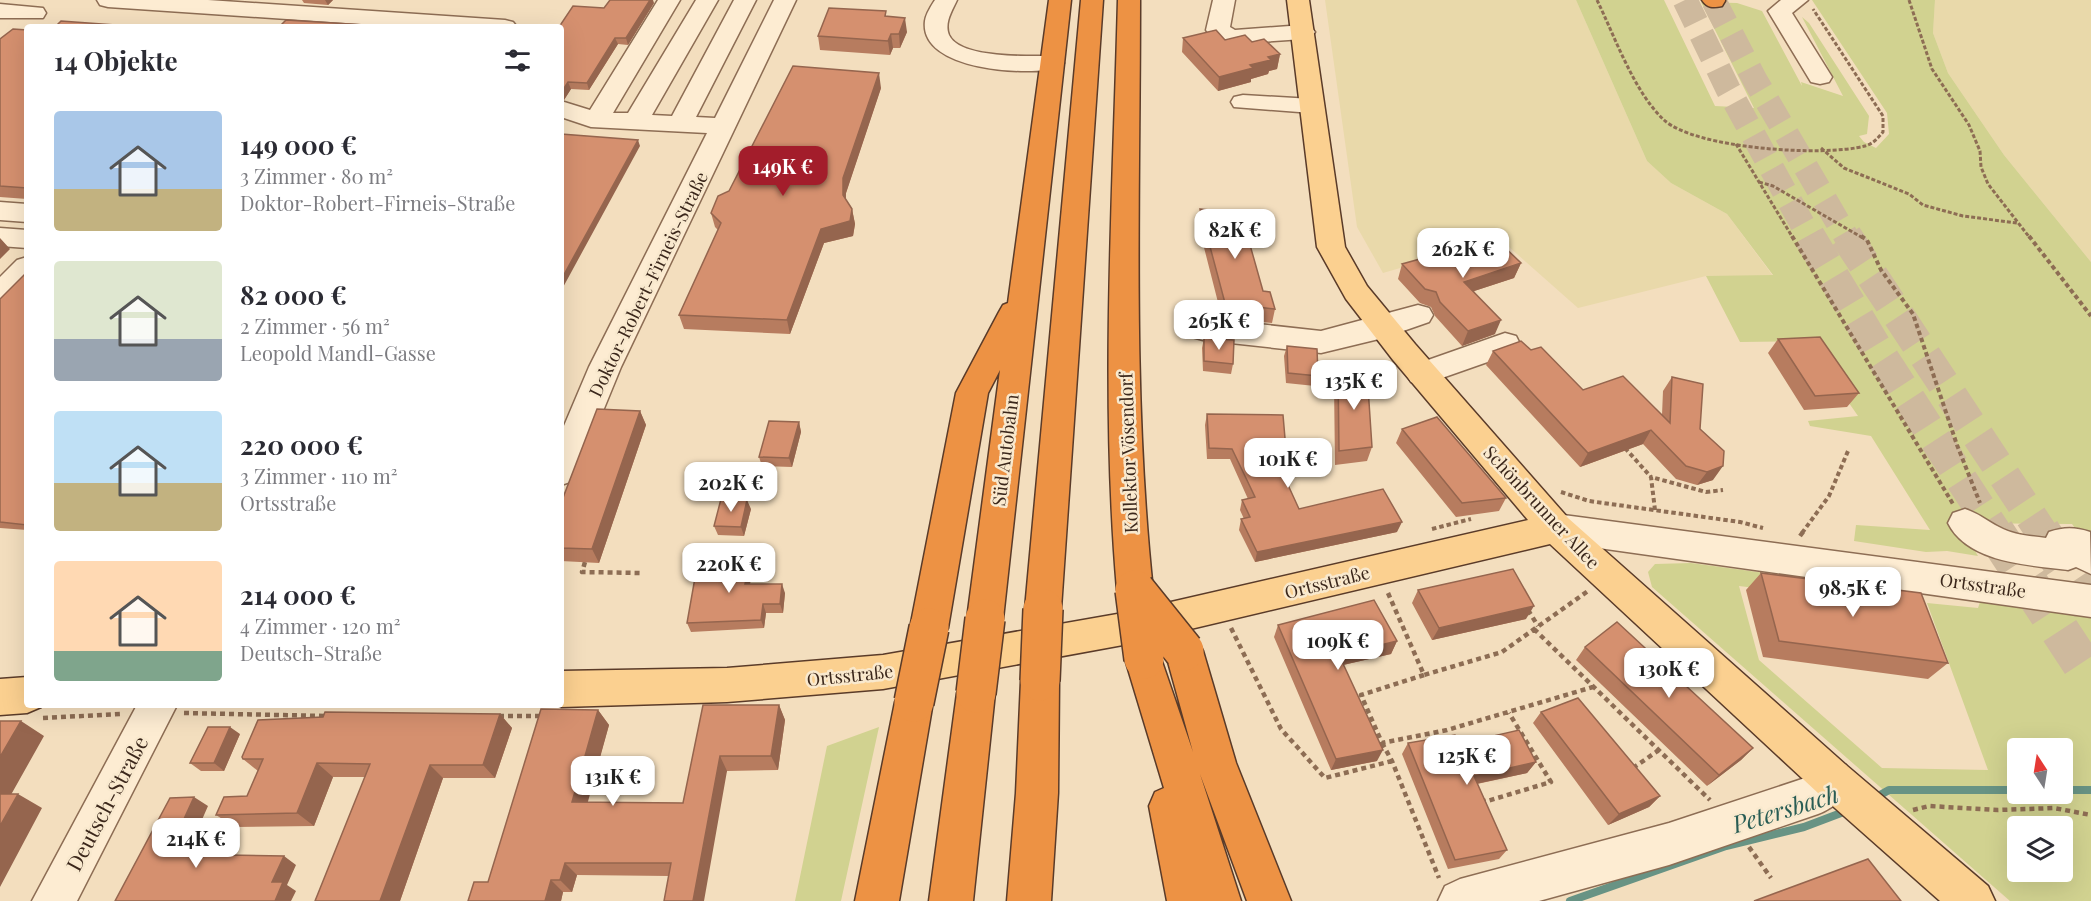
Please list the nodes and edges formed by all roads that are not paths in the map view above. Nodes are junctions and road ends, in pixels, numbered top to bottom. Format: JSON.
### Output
{"nodes":[{"id":1,"x":108,"y":0,"type":"edge"},
{"id":2,"x":669,"y":0,"type":"edge"},
{"id":3,"x":706,"y":0,"type":"edge"},
{"id":4,"x":746,"y":0,"type":"edge"},
{"id":5,"x":785,"y":0,"type":"edge"},
{"id":6,"x":946,"y":0,"type":"edge"},
{"id":7,"x":1060,"y":0,"type":"edge"},
{"id":8,"x":1092,"y":0,"type":"edge"},
{"id":9,"x":1130,"y":0,"type":"edge"},
{"id":10,"x":1298,"y":0,"type":"edge"},
{"id":11,"x":1797,"y":0,"type":"edge"},
{"id":12,"x":1224,"y":1,"type":"edge"},
{"id":13,"x":0,"y":10,"type":"edge"},
{"id":14,"x":35,"y":13,"type":"dead end"},
{"id":15,"x":282,"y":13,"type":"edge"},
{"id":16,"x":457,"y":24,"type":"edge"},
{"id":17,"x":1303,"y":32,"type":"junction"},
{"id":18,"x":1052,"y":63,"type":"junction"},
{"id":19,"x":1820,"y":77,"type":"dead end"},
{"id":20,"x":1243,"y":102,"type":"dead end"},
{"id":21,"x":1312,"y":106,"type":"junction"},
{"id":22,"x":564,"y":109,"type":"edge"},
{"id":23,"x":597,"y":119,"type":"junction"},
{"id":24,"x":636,"y":121,"type":"junction"},
{"id":25,"x":680,"y":124,"type":"junction"},
{"id":26,"x":725,"y":126,"type":"junction"},
{"id":27,"x":0,"y":211,"type":"edge"},
{"id":28,"x":24,"y":213,"type":"edge"},
{"id":29,"x":0,"y":237,"type":"edge"},
{"id":30,"x":24,"y":239,"type":"edge"},
{"id":31,"x":24,"y":270,"type":"edge"},
{"id":32,"x":1024,"y":292,"type":"junction"},
{"id":33,"x":0,"y":294,"type":"edge"},
{"id":34,"x":1418,"y":315,"type":"dead end"},
{"id":35,"x":1382,"y":326,"type":"junction"},
{"id":36,"x":1203,"y":329,"type":"dead end"},
{"id":37,"x":1505,"y":344,"type":"edge"},
{"id":38,"x":1422,"y":374,"type":"junction"},
{"id":39,"x":564,"y":465,"type":"edge"},
{"id":40,"x":1965,"y":522,"type":"tunnel mouth"},
{"id":41,"x":1556,"y":528,"type":"junction"},
{"id":42,"x":2091,"y":559,"type":"edge"},
{"id":43,"x":1135,"y":590,"type":"junction"},
{"id":44,"x":2091,"y":601,"type":"edge"},
{"id":45,"x":1144,"y":659,"type":"junction"},
{"id":46,"x":564,"y":689,"type":"edge"},
{"id":47,"x":24,"y":695,"type":"edge"},
{"id":48,"x":0,"y":697,"type":"edge"},
{"id":49,"x":156,"y":708,"type":"edge"},
{"id":50,"x":1839,"y":785,"type":"junction"},
{"id":51,"x":1037,"y":794,"type":"junction"},
{"id":52,"x":1450,"y":890,"type":"edge"},
{"id":53,"x":54,"y":901,"type":"edge"},
{"id":54,"x":877,"y":901,"type":"edge"},
{"id":55,"x":951,"y":901,"type":"edge"},
{"id":56,"x":1029,"y":901,"type":"edge"},
{"id":57,"x":1052,"y":901,"type":"edge"},
{"id":58,"x":1189,"y":901,"type":"edge"},
{"id":59,"x":1219,"y":901,"type":"edge"},
{"id":60,"x":1269,"y":901,"type":"edge"},
{"id":61,"x":1972,"y":901,"type":"edge"}],
"edges":[{"from":1,"to":15,"type":"street"},
{"from":2,"to":23,"type":"street"},
{"from":3,"to":24,"type":"street"},
{"from":4,"to":25,"type":"street"},
{"from":5,"to":26,"type":"street","name":"Doktor-Robert-Firneis-Straße"},
{"from":6,"to":18,"type":"street"},
{"from":7,"to":18,"type":"highway","name":"Süd Autobahn"},
{"from":8,"to":51,"type":"highway","bridge":true},
{"from":9,"to":43,"type":"highway","name":"Kollektor Vösendorf"},
{"from":10,"to":17,"type":"main road","name":"Schönbrunner Allee"},
{"from":11,"to":19,"type":"street"},
{"from":12,"to":17,"type":"street"},
{"from":13,"to":14,"type":"street"},
{"from":15,"to":16,"type":"street"},
{"from":17,"to":21,"type":"main road","name":"Schönbrunner Allee"},
{"from":18,"to":32,"type":"highway","name":"Süd Autobahn"},
{"from":20,"to":21,"type":"street"},
{"from":21,"to":35,"type":"main road","name":"Schönbrunner Allee"},
{"from":22,"to":23,"type":"street"},
{"from":23,"to":24,"type":"street"},
{"from":24,"to":25,"type":"street"},
{"from":25,"to":26,"type":"street"},
{"from":26,"to":39,"type":"street","name":"Doktor-Robert-Firneis-Straße"},
{"from":27,"to":28,"type":"street"},
{"from":29,"to":30,"type":"street"},
{"from":31,"to":33,"type":"street"},
{"from":32,"to":54,"type":"highway","bridge":true},
{"from":32,"to":55,"type":"highway","name":"Süd Autobahn","bridge":true},
{"from":34,"to":35,"type":"street"},
{"from":35,"to":36,"type":"street"},
{"from":35,"to":38,"type":"main road","name":"Schönbrunner Allee"},
{"from":37,"to":38,"type":"street"},
{"from":38,"to":41,"type":"main road","name":"Schönbrunner Allee"},
{"from":40,"to":42,"type":"street"},
{"from":41,"to":44,"type":"street","name":"Ortsstraße"},
{"from":41,"to":46,"type":"main road","name":"Ortsstraße"},
{"from":41,"to":50,"type":"main road","name":"Schönbrunner Allee"},
{"from":43,"to":45,"type":"highway","name":"Kollektor Vösendorf","bridge":true},
{"from":43,"to":60,"type":"highway","bridge":true},
{"from":45,"to":58,"type":"highway","name":"Kollektor Vösendorf"},
{"from":45,"to":59,"type":"highway"},
{"from":47,"to":48,"type":"main road"},
{"from":49,"to":53,"type":"street","name":"Deutsch-Straße"},
{"from":50,"to":52,"type":"street"},
{"from":50,"to":61,"type":"main road","name":"Schönbrunner Allee"},
{"from":51,"to":56,"type":"highway"},
{"from":51,"to":57,"type":"highway"}]}
